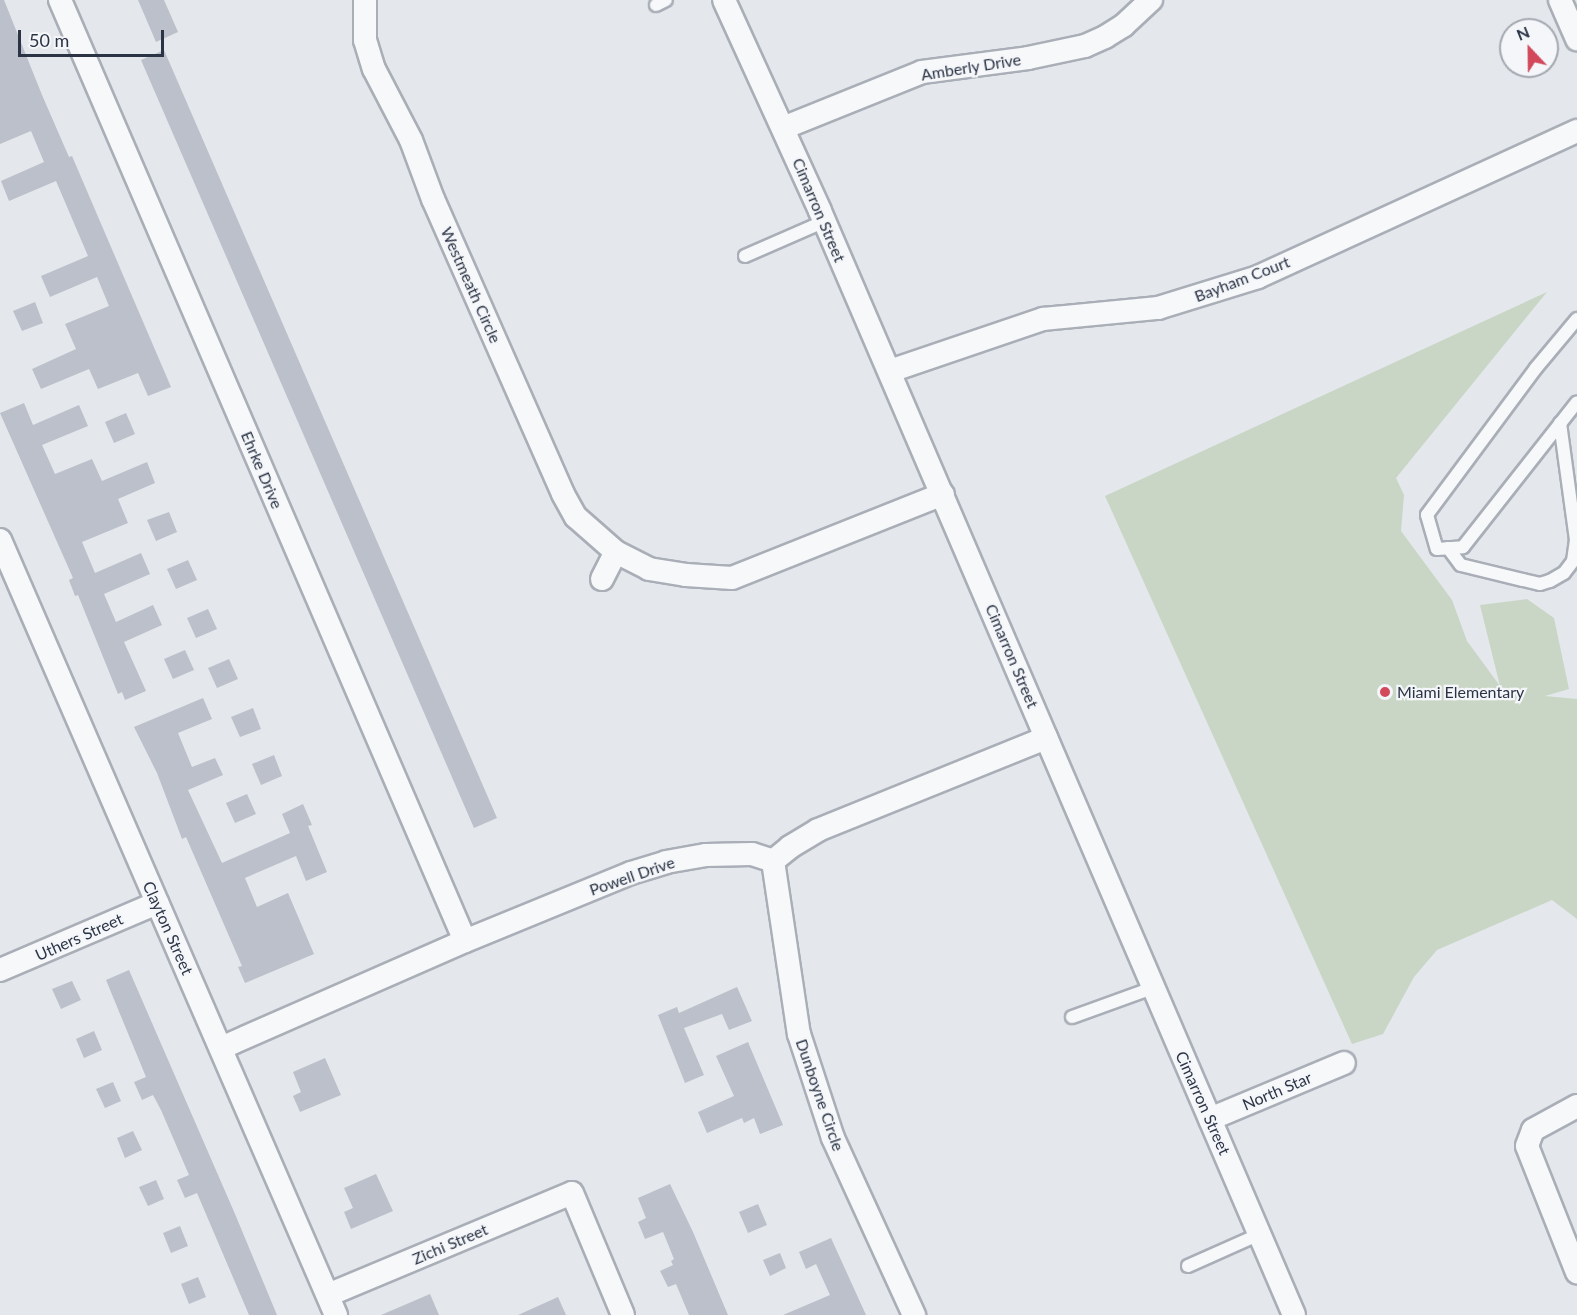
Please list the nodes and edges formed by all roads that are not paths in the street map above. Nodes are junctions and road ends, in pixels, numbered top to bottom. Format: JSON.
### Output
{"nodes":[{"id":1,"x":60,"y":0,"type":"edge"},
{"id":2,"x":365,"y":0,"type":"edge"},
{"id":3,"x":724,"y":0,"type":"edge"},
{"id":4,"x":1152,"y":0,"type":"edge"},
{"id":5,"x":1560,"y":0,"type":"edge"},
{"id":6,"x":1577,"y":39,"type":"edge"},
{"id":7,"x":783,"y":128,"type":"junction"},
{"id":8,"x":1577,"y":132,"type":"edge"},
{"id":9,"x":823,"y":222,"type":"junction"},
{"id":10,"x":745,"y":256,"type":"dead end"},
{"id":11,"x":1577,"y":319,"type":"edge"},
{"id":12,"x":890,"y":371,"type":"junction"},
{"id":13,"x":1577,"y":402,"type":"edge"},
{"id":14,"x":1560,"y":423,"type":"junction"},
{"id":15,"x":943,"y":494,"type":"junction"},
{"id":16,"x":0,"y":540,"type":"edge"},
{"id":17,"x":1448,"y":548,"type":"junction"},
{"id":18,"x":615,"y":552,"type":"junction"},
{"id":19,"x":602,"y":579,"type":"dead end"},
{"id":20,"x":1046,"y":738,"type":"junction"},
{"id":21,"x":773,"y":861,"type":"junction"},
{"id":22,"x":157,"y":903,"type":"junction"},
{"id":23,"x":465,"y":940,"type":"junction"},
{"id":24,"x":0,"y":970,"type":"edge"},
{"id":25,"x":1152,"y":988,"type":"junction"},
{"id":26,"x":1072,"y":1017,"type":"dead end"},
{"id":27,"x":221,"y":1048,"type":"junction"},
{"id":28,"x":1344,"y":1063,"type":"dead end"},
{"id":29,"x":1577,"y":1106,"type":"edge"},
{"id":30,"x":1210,"y":1119,"type":"junction"},
{"id":31,"x":1260,"y":1234,"type":"junction"},
{"id":32,"x":1188,"y":1266,"type":"dead end"},
{"id":33,"x":1577,"y":1272,"type":"edge"},
{"id":34,"x":332,"y":1305,"type":"edge"},
{"id":35,"x":623,"y":1315,"type":"edge"},
{"id":36,"x":914,"y":1315,"type":"edge"},
{"id":37,"x":1294,"y":1315,"type":"edge"}],
"edges":[{"from":1,"to":23,"type":"street","name":"Ehrke Drive"},
{"from":2,"to":18,"type":"street","name":"Westmeath Circle"},
{"from":3,"to":7,"type":"street","name":"Cimarron Street"},
{"from":4,"to":7,"type":"street","name":"Amberly Drive"},
{"from":5,"to":6,"type":"street"},
{"from":7,"to":9,"type":"street","name":"Cimarron Street"},
{"from":8,"to":12,"type":"street","name":"Bayham Court"},
{"from":9,"to":10,"type":"lane"},
{"from":9,"to":12,"type":"street","name":"Cimarron Street"},
{"from":11,"to":17,"type":"lane"},
{"from":12,"to":15,"type":"street","name":"Cimarron Street"},
{"from":13,"to":14,"type":"lane"},
{"from":14,"to":17,"type":"lane"},
{"from":14,"to":17,"type":"lane"},
{"from":15,"to":18,"type":"street","name":"Westmeath Circle"},
{"from":15,"to":20,"type":"street","name":"Cimarron Street"},
{"from":16,"to":22,"type":"street","name":"Clayton Street"},
{"from":18,"to":19,"type":"street"},
{"from":20,"to":21,"type":"street"},
{"from":20,"to":25,"type":"street","name":"Cimarron Street"},
{"from":21,"to":23,"type":"street","name":"Powell Drive"},
{"from":21,"to":36,"type":"street","name":"Dunboyne Circle"},
{"from":22,"to":24,"type":"street","name":"Uthers Street"},
{"from":22,"to":27,"type":"street","name":"Clayton Street"},
{"from":23,"to":27,"type":"street","name":"Powell Drive"},
{"from":25,"to":26,"type":"lane"},
{"from":25,"to":30,"type":"street","name":"Cimarron Street"},
{"from":27,"to":34,"type":"street","name":"Clayton Street"},
{"from":28,"to":30,"type":"street","name":"North Star"},
{"from":29,"to":33,"type":"street"},
{"from":30,"to":31,"type":"street","name":"Cimarron Street"},
{"from":31,"to":32,"type":"lane"},
{"from":31,"to":37,"type":"street","name":"Cimarron Street"},
{"from":34,"to":35,"type":"street","name":"Zichi Street"}]}
